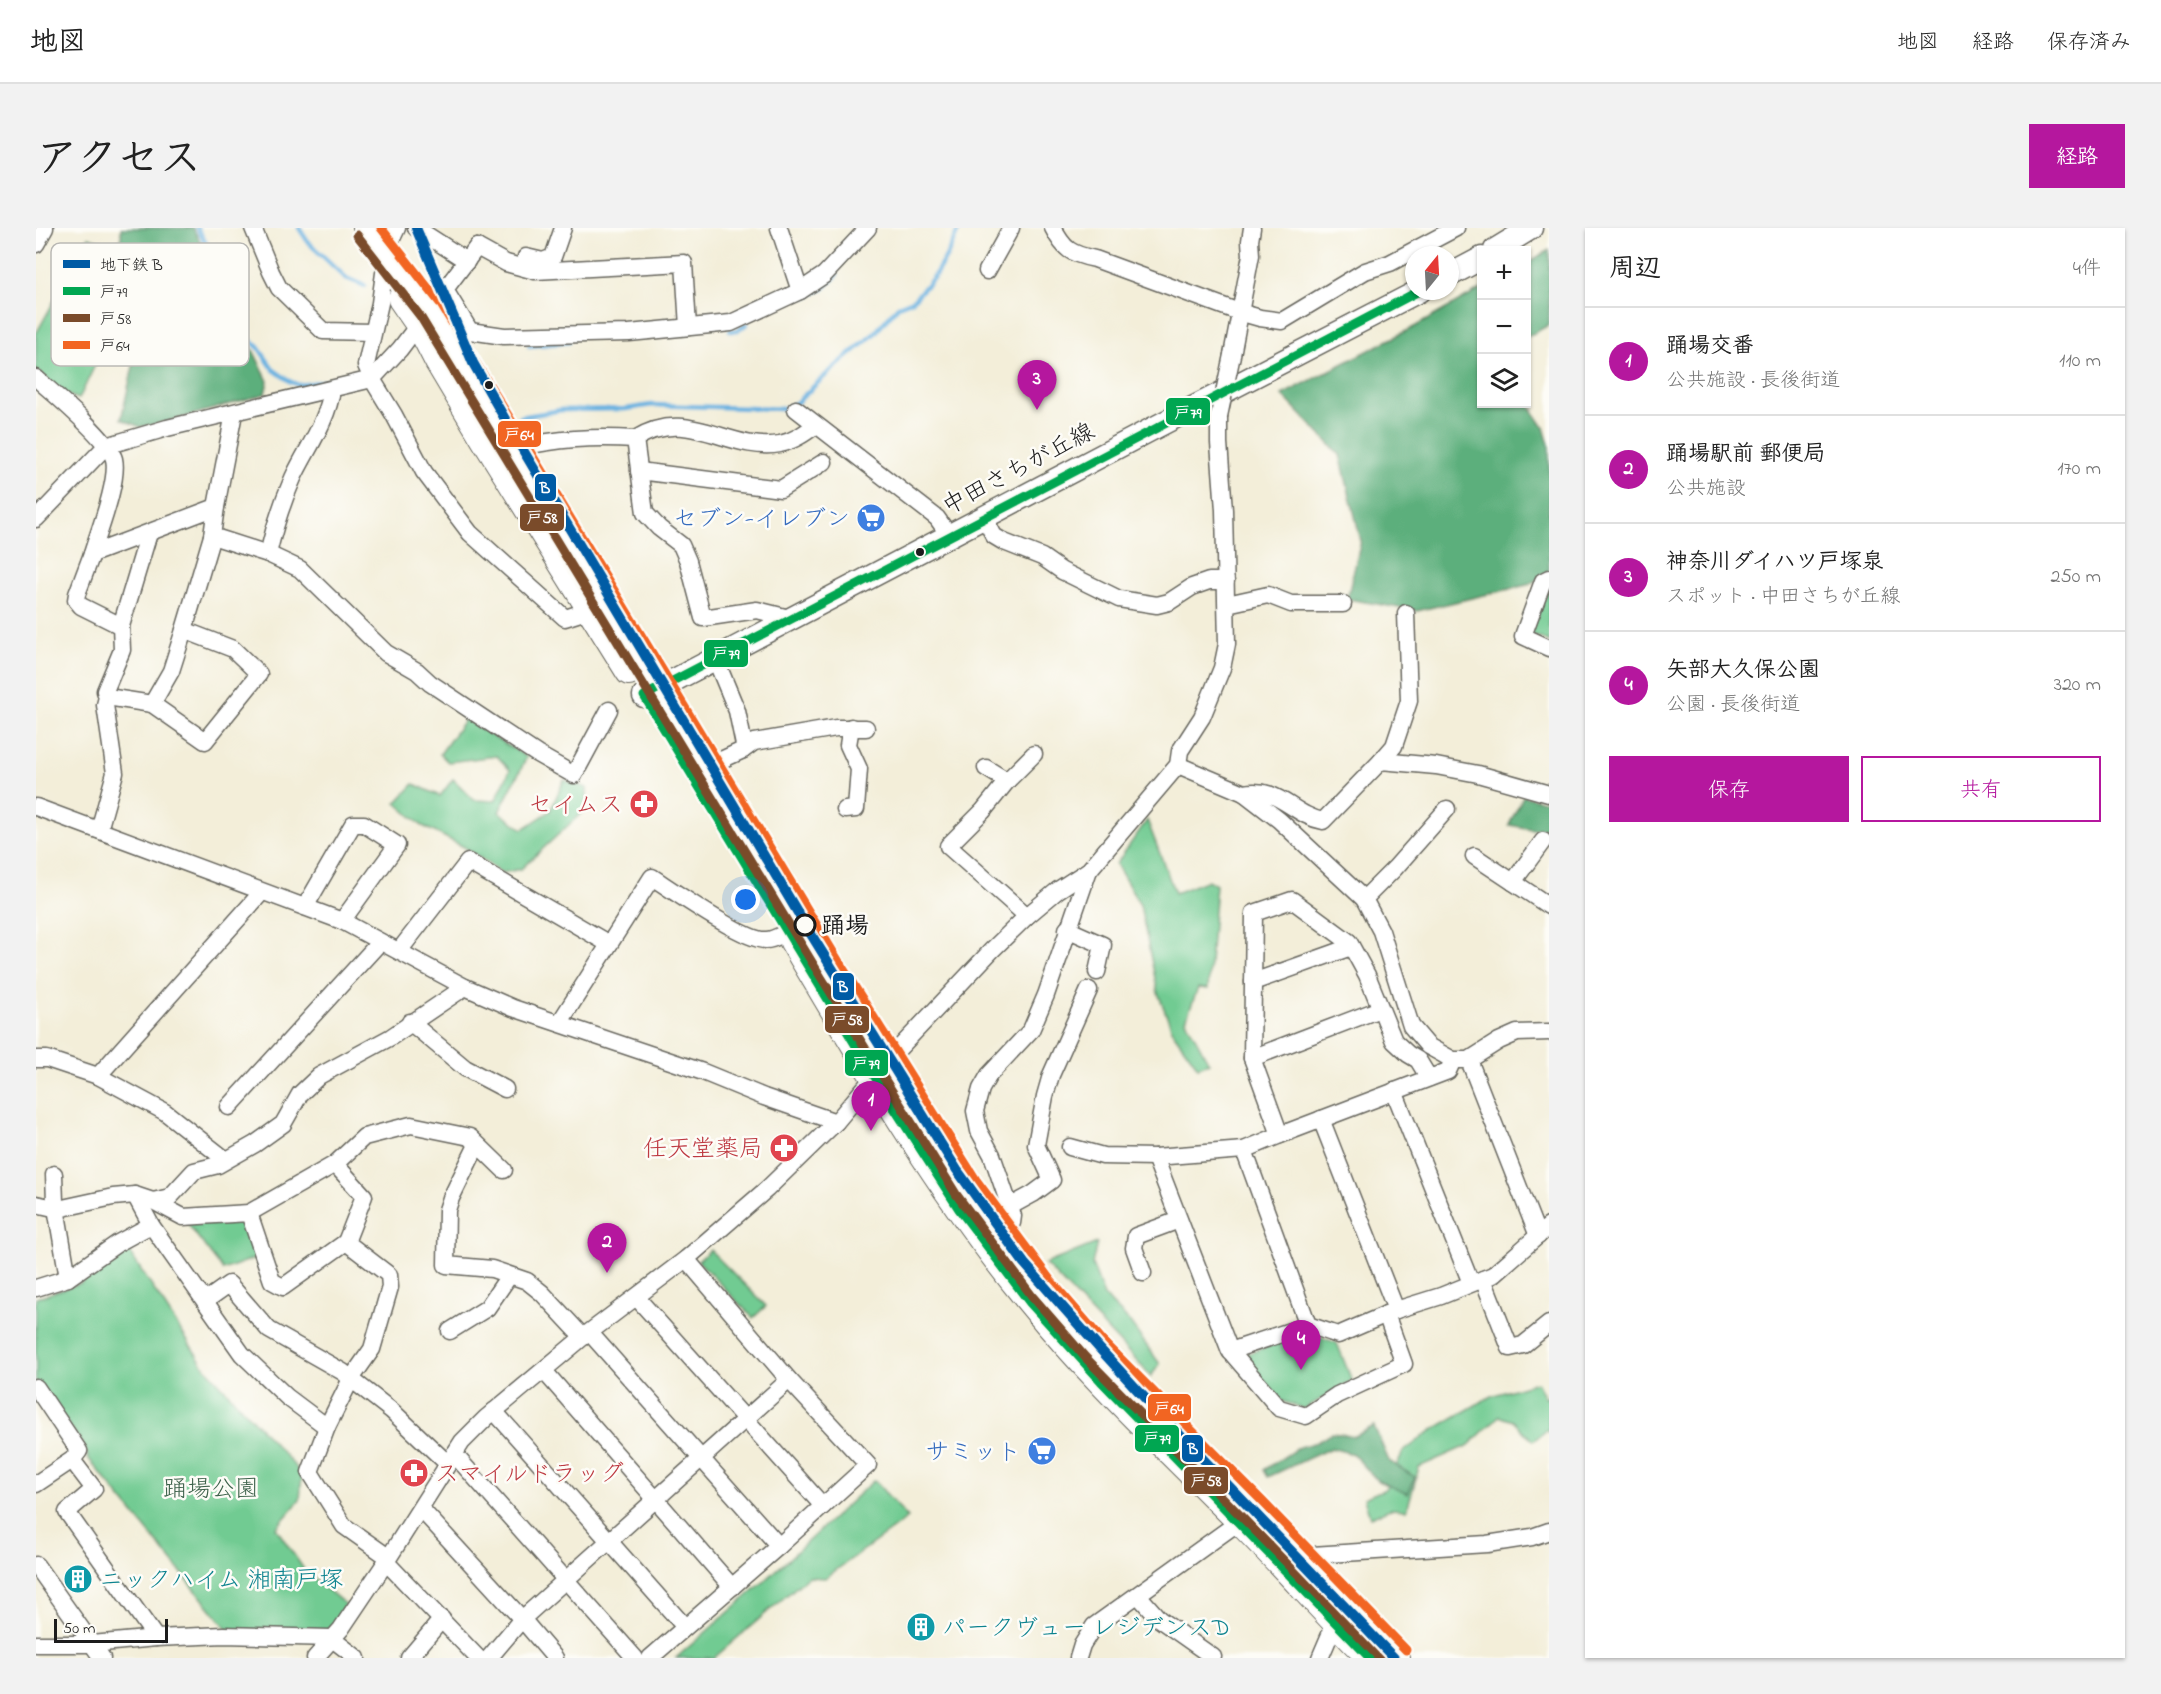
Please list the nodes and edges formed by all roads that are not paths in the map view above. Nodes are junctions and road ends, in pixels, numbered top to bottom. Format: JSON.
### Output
{"nodes":[{"id":1,"x":45,"y":228,"type":"edge"},
{"id":2,"x":253,"y":228,"type":"edge"},
{"id":3,"x":346,"y":228,"type":"edge"},
{"id":4,"x":366,"y":228,"type":"edge"},
{"id":5,"x":397,"y":228,"type":"edge"},
{"id":6,"x":416,"y":228,"type":"edge"},
{"id":7,"x":563,"y":228,"type":"edge"},
{"id":8,"x":778,"y":228,"type":"edge"},
{"id":9,"x":868,"y":228,"type":"edge"},
{"id":10,"x":1011,"y":228,"type":"edge"},
{"id":11,"x":1053,"y":228,"type":"edge"},
{"id":12,"x":1252,"y":228,"type":"edge"},
{"id":13,"x":1456,"y":228,"type":"edge"},
{"id":14,"x":1531,"y":228,"type":"edge"},
{"id":15,"x":36,"y":244,"type":"edge"},
{"id":16,"x":1502,"y":246,"type":"edge"},
{"id":17,"x":472,"y":254,"type":"junction"},
{"id":18,"x":1477,"y":261,"type":"edge"},
{"id":19,"x":385,"y":262,"type":"junction"},
{"id":20,"x":1459,"y":270,"type":"edge"},
{"id":21,"x":987,"y":271,"type":"dead end"},
{"id":22,"x":800,"y":291,"type":"junction"},
{"id":23,"x":1405,"y":298,"type":"edge"},
{"id":24,"x":431,"y":308,"type":"junction"},
{"id":25,"x":1239,"y":312,"type":"junction"},
{"id":26,"x":688,"y":327,"type":"junction"},
{"id":27,"x":373,"y":332,"type":"junction"},
{"id":28,"x":36,"y":378,"type":"edge"},
{"id":29,"x":372,"y":379,"type":"junction"},
{"id":30,"x":332,"y":389,"type":"junction"},
{"id":31,"x":796,"y":409,"type":"dead end"},
{"id":32,"x":234,"y":413,"type":"junction"},
{"id":33,"x":816,"y":424,"type":"junction"},
{"id":34,"x":635,"y":439,"type":"junction"},
{"id":35,"x":106,"y":446,"type":"junction"},
{"id":36,"x":515,"y":447,"type":"junction"},
{"id":37,"x":824,"y":462,"type":"dead end"},
{"id":38,"x":639,"y":471,"type":"junction"},
{"id":39,"x":216,"y":507,"type":"junction"},
{"id":40,"x":984,"y":517,"type":"junction"},
{"id":41,"x":36,"y":519,"type":"edge"},
{"id":42,"x":149,"y":533,"type":"junction"},
{"id":43,"x":949,"y":535,"type":"junction"},
{"id":44,"x":212,"y":536,"type":"junction"},
{"id":45,"x":92,"y":554,"type":"junction"},
{"id":46,"x":268,"y":554,"type":"junction"},
{"id":47,"x":1549,"y":578,"type":"edge"},
{"id":48,"x":1226,"y":581,"type":"junction"},
{"id":49,"x":1227,"y":604,"type":"junction"},
{"id":50,"x":1343,"y":604,"type":"dead end"},
{"id":51,"x":590,"y":610,"type":"junction"},
{"id":52,"x":1406,"y":613,"type":"dead end"},
{"id":53,"x":789,"y":618,"type":"junction"},
{"id":54,"x":121,"y":626,"type":"junction"},
{"id":55,"x":183,"y":630,"type":"junction"},
{"id":56,"x":1549,"y":648,"type":"edge"},
{"id":57,"x":715,"y":658,"type":"junction"},
{"id":58,"x":652,"y":692,"type":"junction"},
{"id":59,"x":107,"y":697,"type":"junction"},
{"id":60,"x":152,"y":704,"type":"junction"},
{"id":61,"x":609,"y":710,"type":"dead end"},
{"id":62,"x":743,"y":750,"type":"junction"},
{"id":63,"x":1034,"y":754,"type":"dead end"},
{"id":64,"x":1381,"y":761,"type":"junction"},
{"id":65,"x":1178,"y":765,"type":"junction"},
{"id":66,"x":706,"y":767,"type":"junction"},
{"id":67,"x":986,"y":768,"type":"dead end"},
{"id":68,"x":1007,"y":781,"type":"junction"},
{"id":69,"x":1244,"y":793,"type":"junction"},
{"id":70,"x":1549,"y":794,"type":"edge"},
{"id":71,"x":36,"y":807,"type":"edge"},
{"id":72,"x":1447,"y":809,"type":"dead end"},
{"id":73,"x":845,"y":810,"type":"dead end"},
{"id":74,"x":99,"y":830,"type":"junction"},
{"id":75,"x":1543,"y":841,"type":"dead end"},
{"id":76,"x":1474,"y":856,"type":"dead end"},
{"id":77,"x":1089,"y":870,"type":"junction"},
{"id":78,"x":1513,"y":882,"type":"junction"},
{"id":79,"x":262,"y":892,"type":"junction"},
{"id":80,"x":1364,"y":899,"type":"junction"},
{"id":81,"x":1549,"y":906,"type":"edge"},
{"id":82,"x":305,"y":907,"type":"junction"},
{"id":83,"x":1027,"y":916,"type":"junction"},
{"id":84,"x":342,"y":921,"type":"junction"},
{"id":85,"x":1067,"y":929,"type":"junction"},
{"id":86,"x":788,"y":932,"type":"junction"},
{"id":87,"x":380,"y":942,"type":"junction"},
{"id":88,"x":609,"y":944,"type":"junction"},
{"id":89,"x":1351,"y":947,"type":"junction"},
{"id":90,"x":399,"y":951,"type":"junction"},
{"id":91,"x":1097,"y":972,"type":"dead end"},
{"id":92,"x":1253,"y":982,"type":"junction"},
{"id":93,"x":465,"y":987,"type":"junction"},
{"id":94,"x":1089,"y":990,"type":"dead end"},
{"id":95,"x":1380,"y":1009,"type":"junction"},
{"id":96,"x":410,"y":1022,"type":"junction"},
{"id":97,"x":560,"y":1022,"type":"junction"},
{"id":98,"x":1549,"y":1032,"type":"edge"},
{"id":99,"x":1252,"y":1058,"type":"junction"},
{"id":100,"x":36,"y":1059,"type":"edge"},
{"id":101,"x":1461,"y":1060,"type":"junction"},
{"id":102,"x":881,"y":1068,"type":"junction"},
{"id":103,"x":98,"y":1076,"type":"junction"},
{"id":104,"x":1430,"y":1078,"type":"junction"},
{"id":105,"x":505,"y":1089,"type":"dead end"},
{"id":106,"x":1394,"y":1091,"type":"junction"},
{"id":107,"x":229,"y":1107,"type":"dead end"},
{"id":108,"x":1321,"y":1119,"type":"junction"},
{"id":109,"x":836,"y":1122,"type":"junction"},
{"id":110,"x":1280,"y":1135,"type":"junction"},
{"id":111,"x":477,"y":1145,"type":"junction"},
{"id":112,"x":1070,"y":1147,"type":"dead end"},
{"id":113,"x":1244,"y":1150,"type":"junction"},
{"id":114,"x":1155,"y":1156,"type":"junction"},
{"id":115,"x":226,"y":1160,"type":"junction"},
{"id":116,"x":335,"y":1164,"type":"junction"},
{"id":117,"x":504,"y":1170,"type":"dead end"},
{"id":118,"x":54,"y":1174,"type":"dead end"},
{"id":119,"x":135,"y":1196,"type":"junction"},
{"id":120,"x":153,"y":1201,"type":"junction"},
{"id":121,"x":36,"y":1204,"type":"edge"},
{"id":122,"x":1011,"y":1206,"type":"junction"},
{"id":123,"x":58,"y":1209,"type":"junction"},
{"id":124,"x":249,"y":1213,"type":"junction"},
{"id":125,"x":1179,"y":1220,"type":"junction"},
{"id":126,"x":151,"y":1225,"type":"junction"},
{"id":127,"x":1544,"y":1231,"type":"edge"},
{"id":128,"x":1000,"y":1234,"type":"junction"},
{"id":129,"x":346,"y":1242,"type":"junction"},
{"id":130,"x":686,"y":1259,"type":"junction"},
{"id":131,"x":1143,"y":1273,"type":"dead end"},
{"id":132,"x":509,"y":1276,"type":"junction"},
{"id":133,"x":68,"y":1278,"type":"junction"},
{"id":134,"x":1477,"y":1281,"type":"junction"},
{"id":135,"x":36,"y":1288,"type":"edge"},
{"id":136,"x":637,"y":1298,"type":"junction"},
{"id":137,"x":206,"y":1301,"type":"junction"},
{"id":138,"x":1391,"y":1312,"type":"junction"},
{"id":139,"x":1308,"y":1324,"type":"junction"},
{"id":140,"x":1549,"y":1324,"type":"edge"},
{"id":141,"x":450,"y":1331,"type":"dead end"},
{"id":142,"x":586,"y":1335,"type":"junction"},
{"id":143,"x":1230,"y":1351,"type":"junction"},
{"id":144,"x":544,"y":1371,"type":"junction"},
{"id":145,"x":351,"y":1379,"type":"junction"},
{"id":146,"x":789,"y":1380,"type":"junction"},
{"id":147,"x":36,"y":1388,"type":"edge"},
{"id":148,"x":494,"y":1411,"type":"junction"},
{"id":149,"x":746,"y":1419,"type":"junction"},
{"id":150,"x":327,"y":1427,"type":"junction"},
{"id":151,"x":451,"y":1459,"type":"junction"},
{"id":152,"x":702,"y":1459,"type":"junction"},
{"id":153,"x":72,"y":1460,"type":"junction"},
{"id":154,"x":36,"y":1484,"type":"edge"},
{"id":155,"x":656,"y":1499,"type":"junction"},
{"id":156,"x":823,"y":1506,"type":"junction"},
{"id":157,"x":422,"y":1509,"type":"junction"},
{"id":158,"x":1247,"y":1516,"type":"junction"},
{"id":159,"x":1549,"y":1531,"type":"edge"},
{"id":160,"x":610,"y":1540,"type":"junction"},
{"id":161,"x":779,"y":1546,"type":"junction"},
{"id":162,"x":387,"y":1560,"type":"junction"},
{"id":163,"x":1303,"y":1562,"type":"junction"},
{"id":164,"x":36,"y":1565,"type":"edge"},
{"id":165,"x":566,"y":1580,"type":"junction"},
{"id":166,"x":732,"y":1587,"type":"junction"},
{"id":167,"x":1138,"y":1594,"type":"junction"},
{"id":168,"x":1341,"y":1616,"type":"junction"},
{"id":169,"x":442,"y":1619,"type":"junction"},
{"id":170,"x":522,"y":1619,"type":"junction"},
{"id":171,"x":686,"y":1627,"type":"junction"},
{"id":172,"x":156,"y":1638,"type":"junction"},
{"id":173,"x":331,"y":1638,"type":"junction"},
{"id":174,"x":36,"y":1644,"type":"edge"},
{"id":175,"x":92,"y":1644,"type":"junction"},
{"id":176,"x":1213,"y":1657,"type":"edge"},
{"id":177,"x":102,"y":1658,"type":"edge"},
{"id":178,"x":315,"y":1658,"type":"edge"},
{"id":179,"x":357,"y":1658,"type":"edge"},
{"id":180,"x":409,"y":1658,"type":"edge"},
{"id":181,"x":478,"y":1658,"type":"edge"},
{"id":182,"x":489,"y":1658,"type":"edge"},
{"id":183,"x":554,"y":1658,"type":"edge"},
{"id":184,"x":635,"y":1658,"type":"edge"},
{"id":185,"x":650,"y":1658,"type":"edge"},
{"id":186,"x":1078,"y":1658,"type":"edge"},
{"id":187,"x":1320,"y":1658,"type":"edge"},
{"id":188,"x":1370,"y":1658,"type":"edge"},
{"id":189,"x":1397,"y":1658,"type":"edge"}],
"edges":[{"from":1,"to":15,"type":"street"},
{"from":2,"to":27,"type":"street"},
{"from":3,"to":19,"type":"main road"},
{"from":4,"to":19,"type":"main road"},
{"from":5,"to":19,"type":"street"},
{"from":6,"to":17,"type":"street"},
{"from":7,"to":17,"type":"street"},
{"from":8,"to":22,"type":"street"},
{"from":9,"to":22,"type":"street"},
{"from":10,"to":21,"type":"street"},
{"from":11,"to":25,"type":"street"},
{"from":12,"to":25,"type":"street"},
{"from":13,"to":25,"type":"street"},
{"from":14,"to":16,"type":"street"},
{"from":17,"to":24,"type":"street"},
{"from":17,"to":26,"type":"street"},
{"from":18,"to":20,"type":"street"},
{"from":19,"to":24,"type":"main road"},
{"from":19,"to":27,"type":"street"},
{"from":22,"to":26,"type":"street"},
{"from":23,"to":40,"type":"street","name":"中田さちが丘線"},
{"from":24,"to":26,"type":"street"},
{"from":24,"to":29,"type":"street"},
{"from":24,"to":36,"type":"main road"},
{"from":24,"to":51,"type":"main road"},
{"from":25,"to":48,"type":"street","bridge":true},
{"from":27,"to":29,"type":"street"},
{"from":28,"to":35,"type":"street"},
{"from":29,"to":30,"type":"street"},
{"from":29,"to":51,"type":"street"},
{"from":30,"to":32,"type":"street"},
{"from":30,"to":46,"type":"street"},
{"from":31,"to":33,"type":"street"},
{"from":32,"to":35,"type":"street"},
{"from":32,"to":39,"type":"street"},
{"from":33,"to":34,"type":"street"},
{"from":33,"to":43,"type":"street"},
{"from":34,"to":36,"type":"street"},
{"from":34,"to":38,"type":"street"},
{"from":35,"to":41,"type":"street"},
{"from":35,"to":45,"type":"street"},
{"from":36,"to":58,"type":"main road"},
{"from":37,"to":38,"type":"street"},
{"from":38,"to":53,"type":"street"},
{"from":39,"to":42,"type":"street"},
{"from":39,"to":44,"type":"street"},
{"from":40,"to":43,"type":"street","name":"中田さちが丘線"},
{"from":40,"to":48,"type":"street"},
{"from":42,"to":45,"type":"street"},
{"from":42,"to":54,"type":"street"},
{"from":43,"to":53,"type":"street","name":"中田さちが丘線"},
{"from":44,"to":46,"type":"street"},
{"from":44,"to":55,"type":"street"},
{"from":45,"to":54,"type":"street"},
{"from":46,"to":61,"type":"street"},
{"from":47,"to":56,"type":"street"},
{"from":48,"to":49,"type":"street"},
{"from":49,"to":50,"type":"street"},
{"from":49,"to":65,"type":"street"},
{"from":51,"to":58,"type":"main road"},
{"from":52,"to":64,"type":"street"},
{"from":53,"to":57,"type":"street","name":"中田さちが丘線"},
{"from":54,"to":59,"type":"street"},
{"from":55,"to":60,"type":"street"},
{"from":55,"to":60,"type":"street"},
{"from":57,"to":58,"type":"street","name":"中田さちが丘線"},
{"from":57,"to":62,"type":"street"},
{"from":58,"to":66,"type":"main road"},
{"from":58,"to":86,"type":"main road"},
{"from":59,"to":60,"type":"street"},
{"from":59,"to":74,"type":"street"},
{"from":62,"to":66,"type":"street"},
{"from":62,"to":73,"type":"street"},
{"from":63,"to":68,"type":"street"},
{"from":64,"to":69,"type":"street"},
{"from":64,"to":70,"type":"street"},
{"from":65,"to":69,"type":"street"},
{"from":65,"to":77,"type":"street"},
{"from":66,"to":102,"type":"main road"},
{"from":67,"to":68,"type":"street"},
{"from":68,"to":83,"type":"street"},
{"from":69,"to":80,"type":"street"},
{"from":71,"to":74,"type":"street"},
{"from":72,"to":80,"type":"street"},
{"from":74,"to":79,"type":"street"},
{"from":75,"to":78,"type":"street"},
{"from":76,"to":78,"type":"street"},
{"from":77,"to":83,"type":"street"},
{"from":77,"to":85,"type":"street"},
{"from":78,"to":81,"type":"street"},
{"from":79,"to":82,"type":"street"},
{"from":79,"to":103,"type":"street"},
{"from":80,"to":101,"type":"street"},
{"from":82,"to":84,"type":"street"},
{"from":82,"to":84,"type":"street"},
{"from":83,"to":102,"type":"street"},
{"from":84,"to":87,"type":"street"},
{"from":85,"to":91,"type":"street"},
{"from":85,"to":122,"type":"street"},
{"from":86,"to":88,"type":"street"},
{"from":86,"to":102,"type":"main road"},
{"from":87,"to":90,"type":"street"},
{"from":87,"to":107,"type":"street"},
{"from":88,"to":90,"type":"street"},
{"from":88,"to":97,"type":"street"},
{"from":89,"to":92,"type":"street"},
{"from":89,"to":92,"type":"street"},
{"from":89,"to":95,"type":"street"},
{"from":90,"to":93,"type":"street"},
{"from":92,"to":99,"type":"street"},
{"from":93,"to":96,"type":"street"},
{"from":93,"to":97,"type":"street"},
{"from":94,"to":122,"type":"street"},
{"from":95,"to":99,"type":"street"},
{"from":95,"to":104,"type":"street"},
{"from":96,"to":105,"type":"street"},
{"from":96,"to":115,"type":"street"},
{"from":97,"to":109,"type":"street"},
{"from":98,"to":101,"type":"street"},
{"from":99,"to":110,"type":"street"},
{"from":100,"to":103,"type":"street"},
{"from":101,"to":104,"type":"street"},
{"from":101,"to":127,"type":"street"},
{"from":102,"to":109,"type":"street"},
{"from":102,"to":128,"type":"main road"},
{"from":102,"to":158,"type":"main road"},
{"from":103,"to":115,"type":"street"},
{"from":104,"to":106,"type":"street"},
{"from":106,"to":108,"type":"street"},
{"from":106,"to":134,"type":"street"},
{"from":108,"to":110,"type":"street"},
{"from":108,"to":138,"type":"street"},
{"from":109,"to":130,"type":"street"},
{"from":110,"to":113,"type":"street"},
{"from":111,"to":116,"type":"street"},
{"from":111,"to":117,"type":"street"},
{"from":111,"to":132,"type":"street"},
{"from":112,"to":114,"type":"street"},
{"from":113,"to":114,"type":"street"},
{"from":113,"to":139,"type":"street"},
{"from":114,"to":125,"type":"street"},
{"from":115,"to":120,"type":"street"},
{"from":116,"to":124,"type":"street"},
{"from":116,"to":129,"type":"street"},
{"from":118,"to":123,"type":"street"},
{"from":119,"to":120,"type":"street"},
{"from":119,"to":123,"type":"street"},
{"from":119,"to":126,"type":"street"},
{"from":120,"to":124,"type":"street"},
{"from":121,"to":123,"type":"street"},
{"from":122,"to":128,"type":"street"},
{"from":123,"to":133,"type":"street"},
{"from":124,"to":129,"type":"street"},
{"from":125,"to":131,"type":"street"},
{"from":125,"to":143,"type":"street"},
{"from":126,"to":133,"type":"street"},
{"from":126,"to":137,"type":"street"},
{"from":127,"to":134,"type":"street"},
{"from":128,"to":158,"type":"main road"},
{"from":129,"to":145,"type":"street"},
{"from":130,"to":136,"type":"street"},
{"from":130,"to":146,"type":"street"},
{"from":132,"to":141,"type":"street"},
{"from":132,"to":142,"type":"street"},
{"from":133,"to":135,"type":"street"},
{"from":134,"to":138,"type":"street"},
{"from":134,"to":140,"type":"street"},
{"from":136,"to":142,"type":"street"},
{"from":136,"to":149,"type":"street"},
{"from":137,"to":145,"type":"street"},
{"from":137,"to":150,"type":"street"},
{"from":138,"to":139,"type":"street"},
{"from":138,"to":143,"type":"street"},
{"from":139,"to":143,"type":"street"},
{"from":142,"to":144,"type":"street"},
{"from":142,"to":152,"type":"street"},
{"from":144,"to":148,"type":"street"},
{"from":144,"to":155,"type":"street"},
{"from":145,"to":150,"type":"street"},
{"from":145,"to":151,"type":"street"},
{"from":146,"to":149,"type":"street"},
{"from":146,"to":156,"type":"street"},
{"from":147,"to":153,"type":"street"},
{"from":148,"to":151,"type":"street"},
{"from":148,"to":160,"type":"street"},
{"from":149,"to":152,"type":"street"},
{"from":149,"to":156,"type":"street"},
{"from":150,"to":162,"type":"street"},
{"from":151,"to":157,"type":"street"},
{"from":151,"to":165,"type":"street"},
{"from":152,"to":155,"type":"street"},
{"from":152,"to":161,"type":"street"},
{"from":153,"to":154,"type":"street"},
{"from":153,"to":172,"type":"street"},
{"from":155,"to":160,"type":"street"},
{"from":155,"to":166,"type":"street"},
{"from":156,"to":161,"type":"street"},
{"from":157,"to":162,"type":"street"},
{"from":157,"to":170,"type":"street"},
{"from":158,"to":163,"type":"main road"},
{"from":158,"to":167,"type":"street"},
{"from":158,"to":168,"type":"main road"},
{"from":159,"to":163,"type":"street"},
{"from":160,"to":165,"type":"street"},
{"from":160,"to":171,"type":"street"},
{"from":161,"to":166,"type":"street"},
{"from":162,"to":169,"type":"street"},
{"from":162,"to":173,"type":"street"},
{"from":163,"to":168,"type":"main road"},
{"from":164,"to":175,"type":"street"},
{"from":165,"to":170,"type":"street"},
{"from":165,"to":184,"type":"street"},
{"from":166,"to":171,"type":"street"},
{"from":167,"to":176,"type":"street"},
{"from":167,"to":186,"type":"street"},
{"from":168,"to":187,"type":"street"},
{"from":168,"to":188,"type":"main road"},
{"from":168,"to":189,"type":"main road"},
{"from":169,"to":180,"type":"street"},
{"from":169,"to":181,"type":"street"},
{"from":170,"to":182,"type":"street"},
{"from":170,"to":183,"type":"street"},
{"from":171,"to":185,"type":"street"},
{"from":172,"to":173,"type":"street"},
{"from":172,"to":175,"type":"street"},
{"from":173,"to":178,"type":"street"},
{"from":173,"to":179,"type":"street"},
{"from":174,"to":175,"type":"street"},
{"from":175,"to":177,"type":"street"}]}
